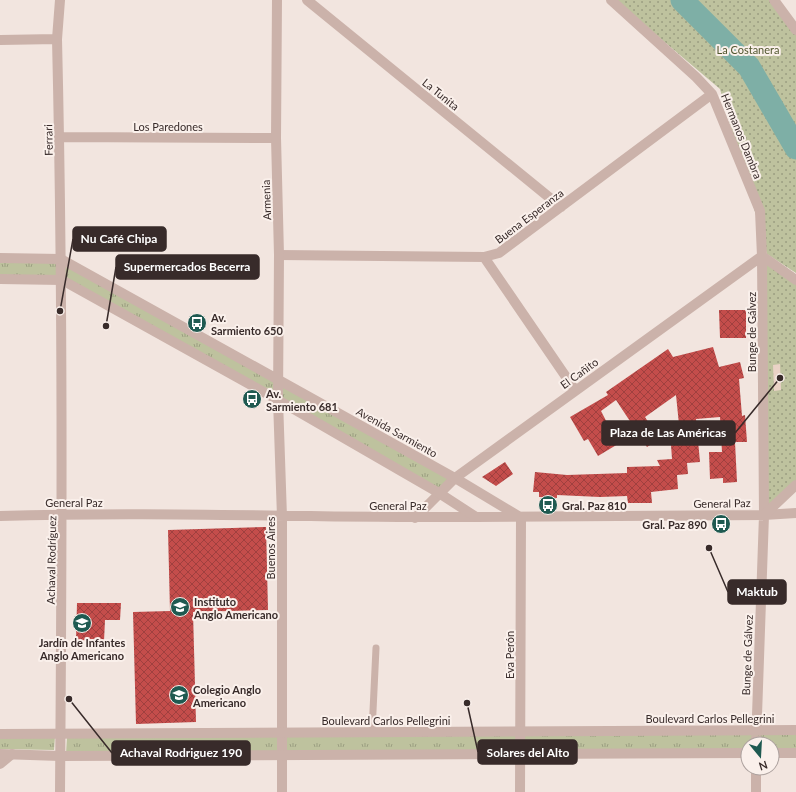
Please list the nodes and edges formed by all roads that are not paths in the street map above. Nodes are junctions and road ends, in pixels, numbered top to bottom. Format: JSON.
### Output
{"nodes":[{"id":1,"x":60,"y":0,"type":"edge"},
{"id":2,"x":277,"y":0,"type":"edge"},
{"id":3,"x":307,"y":0,"type":"edge"},
{"id":4,"x":611,"y":0,"type":"edge"},
{"id":5,"x":774,"y":0,"type":"edge"},
{"id":6,"x":796,"y":30,"type":"edge"},
{"id":7,"x":57,"y":39,"type":"junction"},
{"id":8,"x":0,"y":40,"type":"edge"},
{"id":9,"x":712,"y":94,"type":"junction"},
{"id":10,"x":60,"y":137,"type":"junction"},
{"id":11,"x":276,"y":138,"type":"junction"},
{"id":12,"x":561,"y":207,"type":"junction"},
{"id":13,"x":279,"y":255,"type":"junction"},
{"id":14,"x":762,"y":256,"type":"junction"},
{"id":15,"x":484,"y":257,"type":"junction"},
{"id":16,"x":0,"y":258,"type":"edge"},
{"id":17,"x":61,"y":259,"type":"junction"},
{"id":18,"x":0,"y":279,"type":"edge"},
{"id":19,"x":62,"y":280,"type":"junction"},
{"id":20,"x":796,"y":280,"type":"edge"},
{"id":21,"x":280,"y":380,"type":"junction"},
{"id":22,"x":575,"y":390,"type":"junction"},
{"id":23,"x":278,"y":400,"type":"junction"},
{"id":24,"x":455,"y":478,"type":"junction"},
{"id":25,"x":796,"y":485,"type":"edge"},
{"id":26,"x":439,"y":493,"type":"junction"},
{"id":27,"x":796,"y":513,"type":"edge"},
{"id":28,"x":63,"y":514,"type":"junction"},
{"id":29,"x":764,"y":514,"type":"junction"},
{"id":30,"x":0,"y":516,"type":"edge"},
{"id":31,"x":282,"y":517,"type":"junction"},
{"id":32,"x":476,"y":517,"type":"junction"},
{"id":33,"x":416,"y":518,"type":"junction"},
{"id":34,"x":521,"y":518,"type":"junction"},
{"id":35,"x":376,"y":648,"type":"dead end"},
{"id":36,"x":757,"y":730,"type":"junction"},
{"id":37,"x":796,"y":730,"type":"edge"},
{"id":38,"x":520,"y":731,"type":"junction"},
{"id":39,"x":282,"y":732,"type":"junction"},
{"id":40,"x":372,"y":732,"type":"junction"},
{"id":41,"x":0,"y":734,"type":"edge"},
{"id":42,"x":61,"y":734,"type":"junction"},
{"id":43,"x":757,"y":736,"type":"edge"},
{"id":44,"x":740,"y":752,"type":"edge"},
{"id":45,"x":780,"y":753,"type":"edge"},
{"id":46,"x":796,"y":753,"type":"edge"},
{"id":47,"x":0,"y":754,"type":"edge"},
{"id":48,"x":12,"y":754,"type":"junction"},
{"id":49,"x":282,"y":754,"type":"junction"},
{"id":50,"x":520,"y":754,"type":"junction"},
{"id":51,"x":60,"y":756,"type":"junction"},
{"id":52,"x":0,"y":764,"type":"edge"},
{"id":53,"x":756,"y":776,"type":"edge"},
{"id":54,"x":60,"y":792,"type":"edge"},
{"id":55,"x":282,"y":792,"type":"edge"},
{"id":56,"x":520,"y":792,"type":"edge"},
{"id":57,"x":756,"y":792,"type":"edge"}],
"edges":[{"from":1,"to":7,"type":"street","name":"Ferrari"},
{"from":2,"to":11,"type":"street","name":"Armenia"},
{"from":3,"to":12,"type":"street","name":"La Tunita"},
{"from":4,"to":9,"type":"street","name":"Hermanos Dambra"},
{"from":5,"to":6,"type":"street"},
{"from":7,"to":8,"type":"street"},
{"from":7,"to":10,"type":"street","name":"Ferrari"},
{"from":9,"to":12,"type":"street","name":"Buena Esperanza"},
{"from":9,"to":14,"type":"street","name":"Hermanos Dambra"},
{"from":10,"to":11,"type":"street","name":"Los Paredones"},
{"from":10,"to":17,"type":"street","name":"Ferrari"},
{"from":11,"to":13,"type":"street","name":"Armenia"},
{"from":12,"to":15,"type":"street","name":"Buena Esperanza"},
{"from":13,"to":15,"type":"street","name":"Buena Esperanza"},
{"from":13,"to":21,"type":"street","name":"Armenia"},
{"from":14,"to":20,"type":"street"},
{"from":14,"to":22,"type":"street","name":"El Cañito"},
{"from":14,"to":29,"type":"street","name":"Bunge de Gálvez"},
{"from":15,"to":22,"type":"street"},
{"from":16,"to":17,"type":"street","name":"Avenida Sarmiento"},
{"from":17,"to":19,"type":"street","name":"Ferrari"},
{"from":17,"to":21,"type":"street","name":"Avenida Sarmiento"},
{"from":18,"to":19,"type":"street"},
{"from":19,"to":23,"type":"street"},
{"from":19,"to":28,"type":"street","name":"Achaval Rodríguez"},
{"from":21,"to":23,"type":"street","name":"Armenia"},
{"from":21,"to":24,"type":"street","name":"Avenida Sarmiento"},
{"from":22,"to":24,"type":"street","name":"El Cañito"},
{"from":23,"to":26,"type":"street"},
{"from":23,"to":31,"type":"street","name":"Buenos Aires"},
{"from":24,"to":26,"type":"street","name":"El Cañito"},
{"from":24,"to":34,"type":"street","name":"Avenida Sarmiento"},
{"from":25,"to":29,"type":"street"},
{"from":26,"to":32,"type":"street"},
{"from":26,"to":33,"type":"street","name":"El Cañito"},
{"from":27,"to":29,"type":"street","name":"General Paz"},
{"from":28,"to":30,"type":"street","name":"General Paz"},
{"from":28,"to":31,"type":"street","name":"General Paz"},
{"from":28,"to":42,"type":"street","name":"Achaval Rodríguez"},
{"from":29,"to":34,"type":"street","name":"General Paz"},
{"from":29,"to":36,"type":"street","name":"Bunge de Gálvez"},
{"from":31,"to":33,"type":"street","name":"General Paz"},
{"from":31,"to":39,"type":"street","name":"Buenos Aires"},
{"from":32,"to":33,"type":"street","name":"General Paz"},
{"from":32,"to":34,"type":"street","name":"General Paz"},
{"from":34,"to":38,"type":"street","name":"Eva Perón"},
{"from":35,"to":40,"type":"lane"},
{"from":36,"to":37,"type":"street","name":"Boulevard Carlos Pellegrini"},
{"from":36,"to":38,"type":"street","name":"Boulevard Carlos Pellegrini"},
{"from":36,"to":43,"type":"street","name":"Bunge de Gálvez"},
{"from":38,"to":40,"type":"street","name":"Boulevard Carlos Pellegrini"},
{"from":38,"to":50,"type":"street","name":"Eva Perón"},
{"from":39,"to":40,"type":"street","name":"Boulevard Carlos Pellegrini"},
{"from":39,"to":42,"type":"street","name":"Boulevard Carlos Pellegrini"},
{"from":39,"to":49,"type":"street","name":"Buenos Aires"},
{"from":41,"to":42,"type":"street","name":"Boulevard Carlos Pellegrini"},
{"from":42,"to":51,"type":"street","name":"Achaval Rodríguez"},
{"from":44,"to":50,"type":"street"},
{"from":45,"to":46,"type":"street"},
{"from":47,"to":48,"type":"street"},
{"from":48,"to":51,"type":"street"},
{"from":48,"to":52,"type":"street"},
{"from":49,"to":50,"type":"street"},
{"from":49,"to":51,"type":"street"},
{"from":49,"to":55,"type":"street","name":"Buenos Aires"},
{"from":50,"to":56,"type":"street","name":"Eva Perón"},
{"from":51,"to":54,"type":"street","name":"Achaval Rodríguez"},
{"from":53,"to":57,"type":"street"}]}
